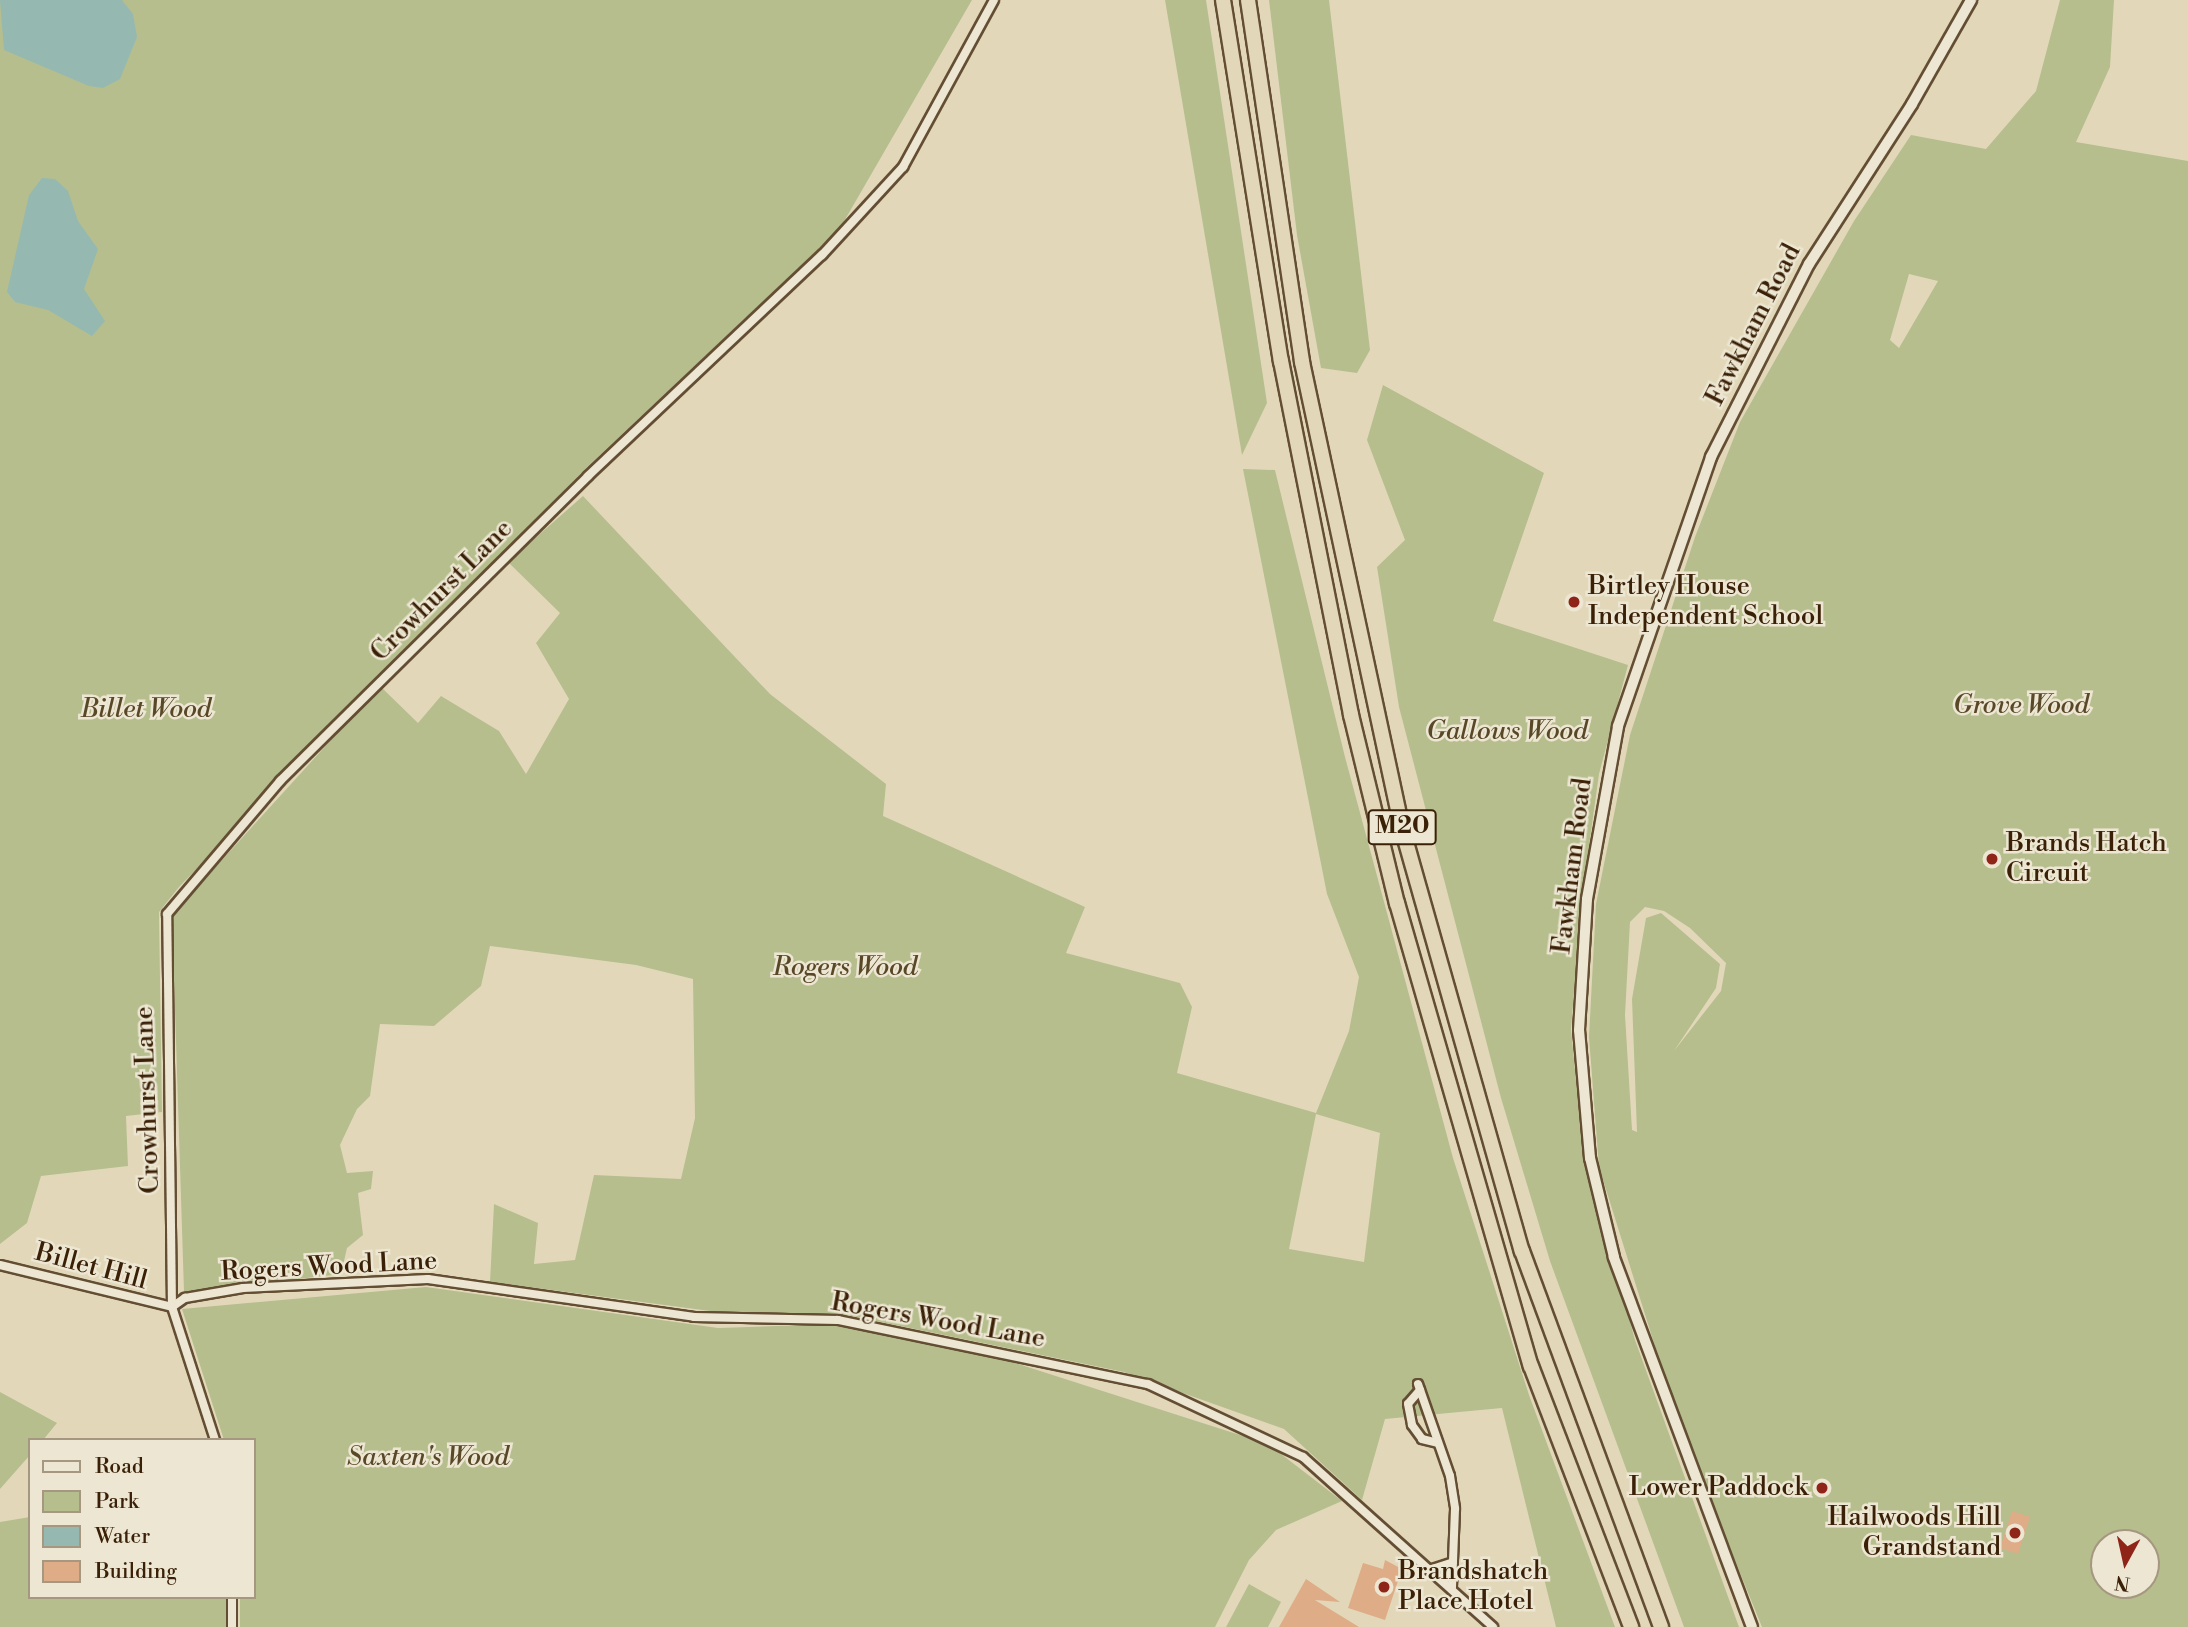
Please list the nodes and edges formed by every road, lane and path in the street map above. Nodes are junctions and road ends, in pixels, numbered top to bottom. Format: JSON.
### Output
{"nodes":[{"id":1,"x":994,"y":0,"type":"edge"},
{"id":2,"x":1223,"y":0,"type":"edge"},
{"id":3,"x":1248,"y":0,"type":"edge"},
{"id":4,"x":1970,"y":0,"type":"edge"},
{"id":5,"x":0,"y":1265,"type":"edge"},
{"id":6,"x":172,"y":1307,"type":"junction"},
{"id":7,"x":214,"y":1438,"type":"edge"},
{"id":8,"x":1438,"y":1443,"type":"junction"},
{"id":9,"x":1453,"y":1562,"type":"junction"},
{"id":10,"x":1429,"y":1570,"type":"junction"},
{"id":11,"x":1452,"y":1588,"type":"junction"},
{"id":12,"x":232,"y":1599,"type":"edge"},
{"id":13,"x":232,"y":1627,"type":"edge"},
{"id":14,"x":1493,"y":1627,"type":"edge"},
{"id":15,"x":1631,"y":1627,"type":"edge"},
{"id":16,"x":1661,"y":1627,"type":"edge"},
{"id":17,"x":1752,"y":1627,"type":"edge"}],
"edges":[{"from":1,"to":6,"type":"street","name":"Crowhurst Lane"},
{"from":2,"to":15,"type":"highway","number":"M20"},
{"from":3,"to":16,"type":"highway","number":"M20"},
{"from":4,"to":17,"type":"street","name":"Fawkham Road"},
{"from":5,"to":6,"type":"street","name":"Billet Hill"},
{"from":6,"to":7,"type":"street","name":"Crowhurst Lane"},
{"from":6,"to":10,"type":"street","name":"Rogers Wood Lane"},
{"from":8,"to":8,"type":"street"},
{"from":8,"to":9,"type":"street"},
{"from":9,"to":10,"type":"street"},
{"from":9,"to":11,"type":"street"},
{"from":10,"to":11,"type":"street","name":"Rogers Wood Lane"},
{"from":11,"to":14,"type":"street","name":"Rogers Wood Lane"},
{"from":12,"to":13,"type":"street"}]}
